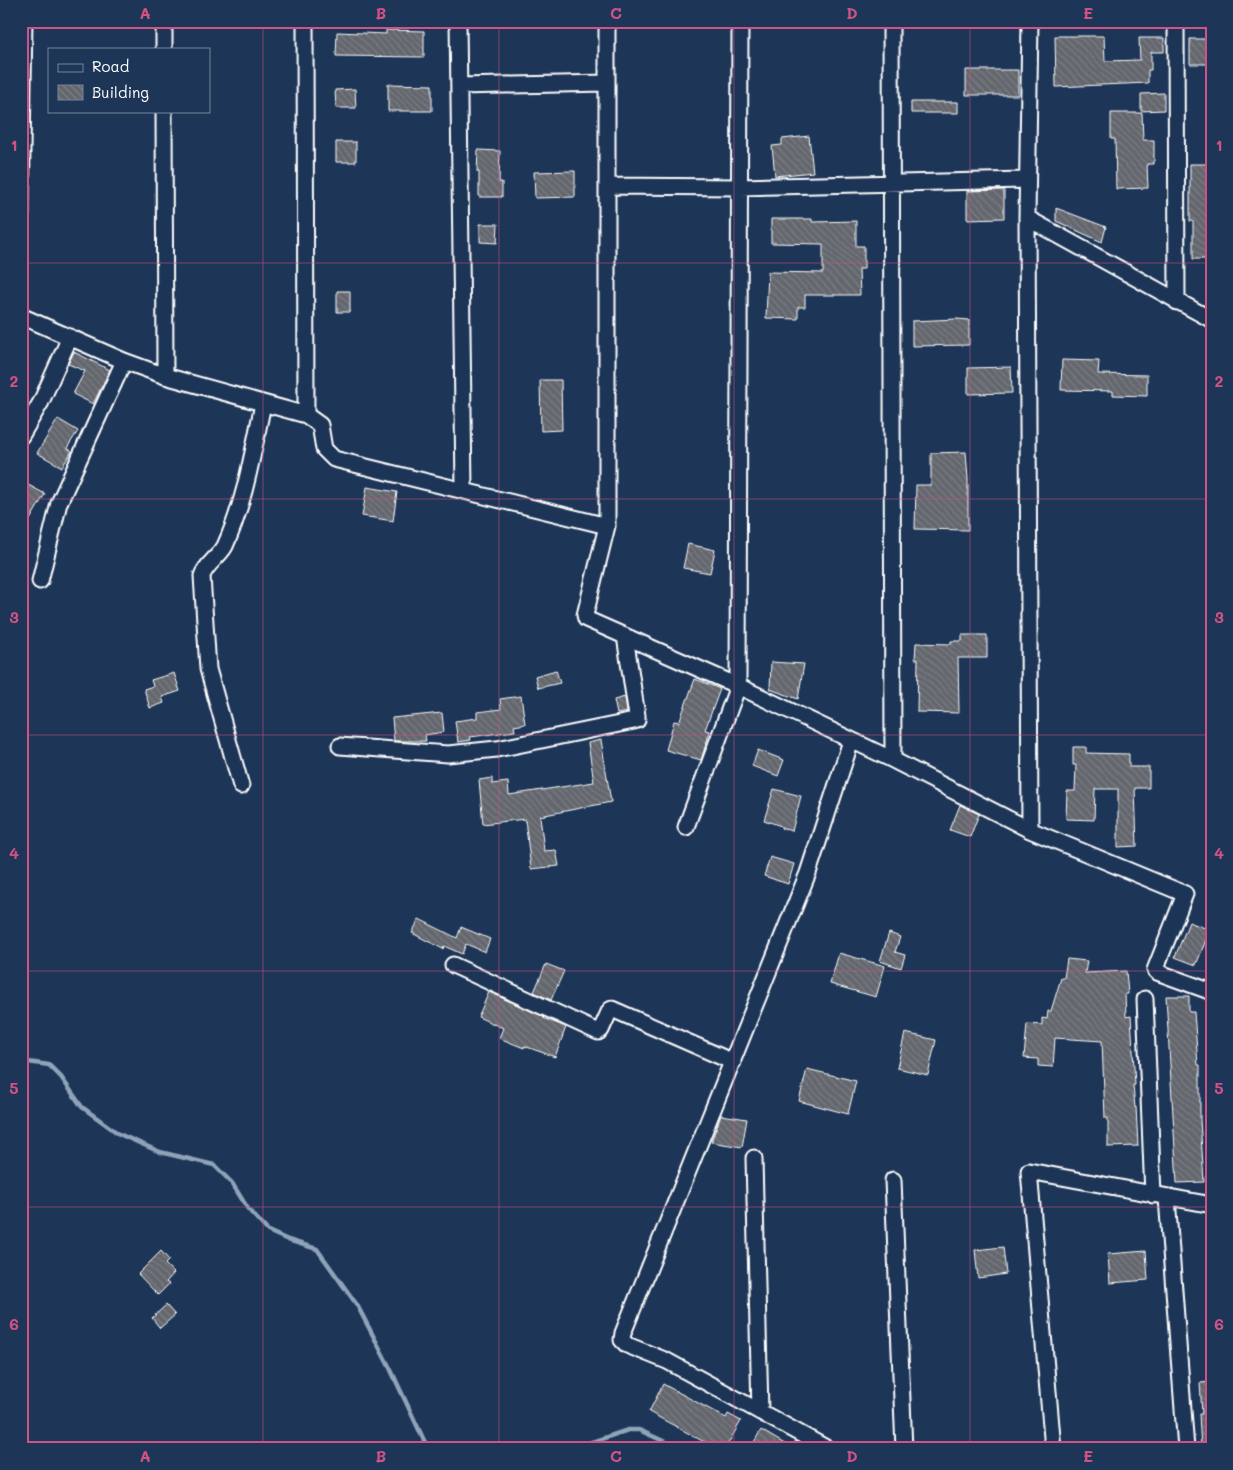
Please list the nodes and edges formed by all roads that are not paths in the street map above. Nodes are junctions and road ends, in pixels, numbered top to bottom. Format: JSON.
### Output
{"nodes":[{"id":1,"x":24,"y":21,"type":"edge"},
{"id":2,"x":164,"y":21,"type":"edge"},
{"id":3,"x":305,"y":21,"type":"edge"},
{"id":4,"x":458,"y":21,"type":"edge"},
{"id":5,"x":607,"y":21,"type":"edge"},
{"id":6,"x":740,"y":21,"type":"edge"},
{"id":7,"x":890,"y":21,"type":"edge"},
{"id":8,"x":1030,"y":21,"type":"edge"},
{"id":9,"x":1176,"y":21,"type":"edge"},
{"id":10,"x":164,"y":48,"type":"edge"},
{"id":11,"x":607,"y":83,"type":"junction"},
{"id":12,"x":459,"y":86,"type":"junction"},
{"id":13,"x":164,"y":112,"type":"edge"},
{"id":14,"x":1027,"y":180,"type":"junction"},
{"id":15,"x":892,"y":182,"type":"junction"},
{"id":16,"x":607,"y":186,"type":"junction"},
{"id":17,"x":740,"y":187,"type":"junction"},
{"id":18,"x":21,"y":215,"type":"edge"},
{"id":19,"x":1027,"y":218,"type":"junction"},
{"id":20,"x":1177,"y":302,"type":"junction"},
{"id":21,"x":21,"y":316,"type":"edge"},
{"id":22,"x":1212,"y":320,"type":"edge"},
{"id":23,"x":70,"y":337,"type":"junction"},
{"id":24,"x":124,"y":361,"type":"junction"},
{"id":25,"x":165,"y":376,"type":"junction"},
{"id":26,"x":263,"y":404,"type":"junction"},
{"id":27,"x":306,"y":415,"type":"junction"},
{"id":28,"x":21,"y":436,"type":"edge"},
{"id":29,"x":464,"y":490,"type":"junction"},
{"id":30,"x":607,"y":526,"type":"junction"},
{"id":31,"x":40,"y":581,"type":"dead end"},
{"id":32,"x":625,"y":636,"type":"junction"},
{"id":33,"x":738,"y":686,"type":"junction"},
{"id":34,"x":851,"y":741,"type":"junction"},
{"id":35,"x":340,"y":746,"type":"dead end"},
{"id":36,"x":893,"y":760,"type":"junction"},
{"id":37,"x":241,"y":786,"type":"dead end"},
{"id":38,"x":686,"y":827,"type":"dead end"},
{"id":39,"x":1030,"y":830,"type":"junction"},
{"id":40,"x":453,"y":965,"type":"dead end"},
{"id":41,"x":1212,"y":992,"type":"edge"},
{"id":42,"x":1145,"y":999,"type":"dead end"},
{"id":43,"x":733,"y":1062,"type":"junction"},
{"id":44,"x":754,"y":1158,"type":"dead end"},
{"id":45,"x":892,"y":1180,"type":"dead end"},
{"id":46,"x":1160,"y":1197,"type":"junction"},
{"id":47,"x":1212,"y":1205,"type":"edge"},
{"id":48,"x":760,"y":1412,"type":"junction"},
{"id":49,"x":828,"y":1449,"type":"edge"},
{"id":50,"x":904,"y":1449,"type":"edge"},
{"id":51,"x":1053,"y":1449,"type":"edge"},
{"id":52,"x":1186,"y":1449,"type":"edge"}],
"edges":[{"from":1,"to":18,"type":"street"},
{"from":2,"to":10,"type":"street"},
{"from":3,"to":27,"type":"street"},
{"from":4,"to":12,"type":"street"},
{"from":5,"to":11,"type":"street"},
{"from":6,"to":17,"type":"street"},
{"from":7,"to":15,"type":"street"},
{"from":8,"to":14,"type":"street"},
{"from":9,"to":20,"type":"street"},
{"from":11,"to":12,"type":"street"},
{"from":11,"to":16,"type":"street"},
{"from":12,"to":29,"type":"street"},
{"from":13,"to":25,"type":"street"},
{"from":14,"to":15,"type":"street"},
{"from":14,"to":19,"type":"street"},
{"from":15,"to":17,"type":"street"},
{"from":15,"to":36,"type":"street"},
{"from":16,"to":17,"type":"street"},
{"from":16,"to":30,"type":"street"},
{"from":17,"to":33,"type":"street"},
{"from":19,"to":20,"type":"street"},
{"from":19,"to":39,"type":"street"},
{"from":20,"to":22,"type":"street"},
{"from":21,"to":23,"type":"street"},
{"from":23,"to":24,"type":"street"},
{"from":23,"to":28,"type":"street"},
{"from":24,"to":25,"type":"street"},
{"from":24,"to":31,"type":"street"},
{"from":25,"to":26,"type":"street"},
{"from":26,"to":27,"type":"street"},
{"from":26,"to":37,"type":"street"},
{"from":27,"to":29,"type":"street"},
{"from":29,"to":30,"type":"street"},
{"from":30,"to":32,"type":"street"},
{"from":32,"to":33,"type":"street"},
{"from":32,"to":35,"type":"street"},
{"from":33,"to":34,"type":"street"},
{"from":33,"to":38,"type":"street"},
{"from":34,"to":36,"type":"street"},
{"from":34,"to":43,"type":"street"},
{"from":36,"to":39,"type":"street"},
{"from":39,"to":41,"type":"street"},
{"from":40,"to":43,"type":"street"},
{"from":42,"to":46,"type":"street"},
{"from":43,"to":48,"type":"street"},
{"from":44,"to":48,"type":"street"},
{"from":45,"to":50,"type":"street"},
{"from":46,"to":47,"type":"street"},
{"from":46,"to":51,"type":"street"},
{"from":46,"to":52,"type":"street"},
{"from":48,"to":49,"type":"street"}]}
